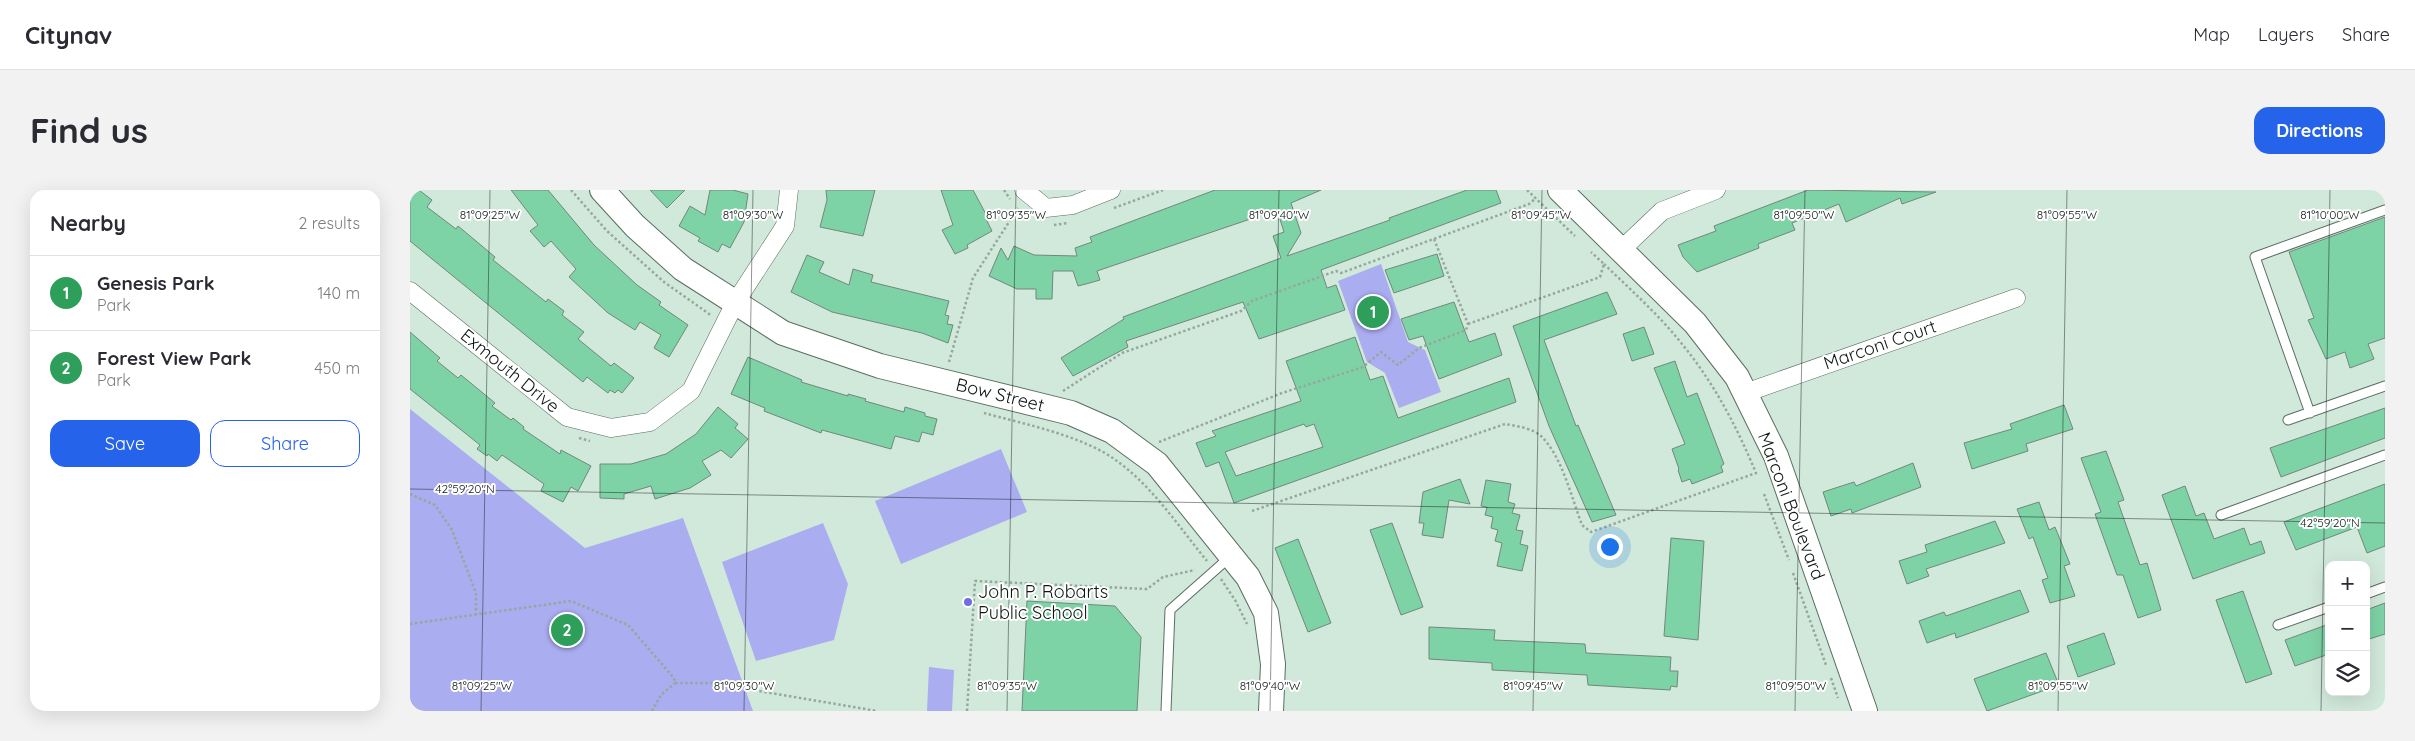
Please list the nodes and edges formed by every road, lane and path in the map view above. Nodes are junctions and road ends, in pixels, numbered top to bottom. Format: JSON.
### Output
{"nodes":[{"id":1,"x":602,"y":190,"type":"edge"},
{"id":2,"x":789,"y":190,"type":"edge"},
{"id":3,"x":1024,"y":190,"type":"edge"},
{"id":4,"x":1111,"y":190,"type":"edge"},
{"id":5,"x":1527,"y":190,"type":"edge"},
{"id":6,"x":1560,"y":190,"type":"edge"},
{"id":7,"x":1716,"y":190,"type":"edge"},
{"id":8,"x":1536,"y":198,"type":"junction"},
{"id":9,"x":1018,"y":208,"type":"dead end"},
{"id":10,"x":2385,"y":210,"type":"edge"},
{"id":11,"x":1575,"y":236,"type":"dead end"},
{"id":12,"x":1434,"y":239,"type":"junction"},
{"id":13,"x":1591,"y":252,"type":"dead end"},
{"id":14,"x":1613,"y":257,"type":"junction"},
{"id":15,"x":410,"y":291,"type":"edge"},
{"id":16,"x":2016,"y":298,"type":"dead end"},
{"id":17,"x":735,"y":303,"type":"junction"},
{"id":18,"x":1468,"y":324,"type":"junction"},
{"id":19,"x":949,"y":364,"type":"dead end"},
{"id":20,"x":2385,"y":386,"type":"edge"},
{"id":21,"x":1059,"y":393,"type":"dead end"},
{"id":22,"x":1745,"y":393,"type":"junction"},
{"id":23,"x":978,"y":412,"type":"dead end"},
{"id":24,"x":2310,"y":413,"type":"junction"},
{"id":25,"x":2288,"y":420,"type":"dead end"},
{"id":26,"x":575,"y":436,"type":"dead end"},
{"id":27,"x":598,"y":442,"type":"dead end"},
{"id":28,"x":1158,"y":442,"type":"dead end"},
{"id":29,"x":2385,"y":456,"type":"edge"},
{"id":30,"x":410,"y":494,"type":"edge"},
{"id":31,"x":1764,"y":494,"type":"dead end"},
{"id":32,"x":1252,"y":511,"type":"dead end"},
{"id":33,"x":2222,"y":515,"type":"dead end"},
{"id":34,"x":1789,"y":560,"type":"dead end"},
{"id":35,"x":1219,"y":564,"type":"junction"},
{"id":36,"x":1793,"y":573,"type":"dead end"},
{"id":37,"x":2385,"y":587,"type":"edge"},
{"id":38,"x":2370,"y":593,"type":"edge"},
{"id":39,"x":2325,"y":608,"type":"edge"},
{"id":40,"x":476,"y":614,"type":"junction"},
{"id":41,"x":410,"y":624,"type":"edge"},
{"id":42,"x":2278,"y":626,"type":"dead end"},
{"id":43,"x":1248,"y":628,"type":"dead end"},
{"id":44,"x":1826,"y":665,"type":"dead end"},
{"id":45,"x":1831,"y":678,"type":"dead end"},
{"id":46,"x":676,"y":683,"type":"junction"},
{"id":47,"x":1840,"y":704,"type":"dead end"},
{"id":48,"x":652,"y":711,"type":"edge"},
{"id":49,"x":877,"y":711,"type":"edge"},
{"id":50,"x":967,"y":711,"type":"edge"},
{"id":51,"x":1166,"y":711,"type":"edge"},
{"id":52,"x":1271,"y":711,"type":"edge"},
{"id":53,"x":1865,"y":711,"type":"edge"}],
"edges":[{"from":1,"to":17,"type":"street","name":"Bow Street"},
{"from":2,"to":17,"type":"street","name":"Exmouth Drive"},
{"from":3,"to":4,"type":"street"},
{"from":5,"to":8,"type":"path"},
{"from":6,"to":14,"type":"street","name":"Marconi Boulevard"},
{"from":7,"to":14,"type":"street"},
{"from":8,"to":11,"type":"path"},
{"from":8,"to":12,"type":"path"},
{"from":9,"to":19,"type":"path"},
{"from":10,"to":24,"type":"lane"},
{"from":12,"to":18,"type":"path"},
{"from":12,"to":21,"type":"path"},
{"from":13,"to":14,"type":"path"},
{"from":14,"to":18,"type":"path"},
{"from":14,"to":22,"type":"street","name":"Marconi Boulevard"},
{"from":14,"to":32,"type":"path"},
{"from":15,"to":17,"type":"street","name":"Exmouth Drive"},
{"from":16,"to":22,"type":"street","name":"Marconi Court"},
{"from":17,"to":35,"type":"street","name":"Bow Street"},
{"from":18,"to":28,"type":"path"},
{"from":20,"to":24,"type":"lane"},
{"from":22,"to":53,"type":"street","name":"Marconi Boulevard"},
{"from":23,"to":35,"type":"path"},
{"from":24,"to":25,"type":"lane"},
{"from":26,"to":27,"type":"path"},
{"from":29,"to":33,"type":"lane"},
{"from":30,"to":40,"type":"path"},
{"from":31,"to":34,"type":"path"},
{"from":35,"to":43,"type":"path"},
{"from":35,"to":50,"type":"path"},
{"from":35,"to":51,"type":"lane"},
{"from":35,"to":52,"type":"street","name":"Bow Street"},
{"from":36,"to":44,"type":"path"},
{"from":37,"to":38,"type":"lane"},
{"from":39,"to":42,"type":"lane"},
{"from":40,"to":41,"type":"path"},
{"from":40,"to":46,"type":"path"},
{"from":45,"to":47,"type":"path"},
{"from":46,"to":48,"type":"path"},
{"from":46,"to":49,"type":"path"}]}
